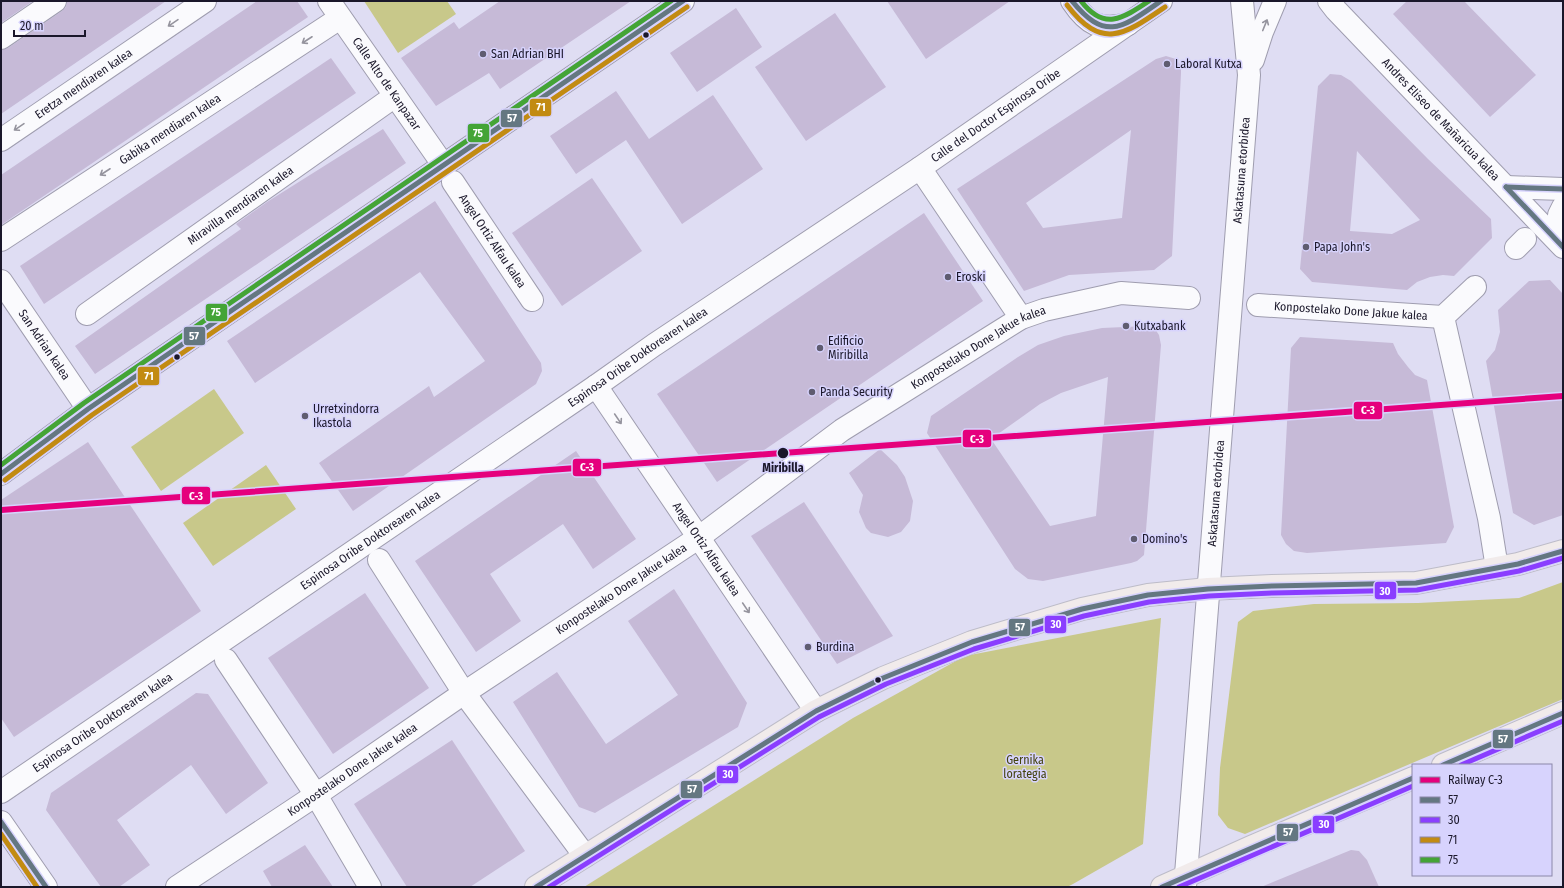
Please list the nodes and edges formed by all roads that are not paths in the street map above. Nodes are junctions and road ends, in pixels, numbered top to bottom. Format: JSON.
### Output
{"nodes":[{"id":1,"x":55,"y":1,"type":"edge"},
{"id":2,"x":205,"y":1,"type":"edge"},
{"id":3,"x":683,"y":1,"type":"edge"},
{"id":4,"x":1161,"y":1,"type":"edge"},
{"id":5,"x":1242,"y":1,"type":"edge"},
{"id":6,"x":1275,"y":1,"type":"edge"},
{"id":7,"x":1328,"y":4,"type":"edge"},
{"id":8,"x":1075,"y":6,"type":"edge"},
{"id":9,"x":334,"y":10,"type":"edge"},
{"id":10,"x":1128,"y":24,"type":"junction"},
{"id":11,"x":1,"y":38,"type":"edge"},
{"id":12,"x":1072,"y":62,"type":"junction"},
{"id":13,"x":1249,"y":75,"type":"junction"},
{"id":14,"x":395,"y":96,"type":"junction"},
{"id":15,"x":1,"y":140,"type":"edge"},
{"id":16,"x":427,"y":142,"type":"junction"},
{"id":17,"x":920,"y":168,"type":"junction"},
{"id":18,"x":448,"y":174,"type":"junction"},
{"id":19,"x":417,"y":184,"type":"junction"},
{"id":20,"x":1506,"y":187,"type":"junction"},
{"id":21,"x":1563,"y":189,"type":"edge"},
{"id":22,"x":1563,"y":207,"type":"edge"},
{"id":23,"x":1,"y":240,"type":"edge"},
{"id":24,"x":1562,"y":246,"type":"edge"},
{"id":25,"x":1,"y":281,"type":"edge"},
{"id":26,"x":1475,"y":287,"type":"dead end"},
{"id":27,"x":1188,"y":298,"type":"dead end"},
{"id":28,"x":532,"y":300,"type":"dead end"},
{"id":29,"x":1258,"y":305,"type":"dead end"},
{"id":30,"x":87,"y":314,"type":"dead end"},
{"id":31,"x":1444,"y":317,"type":"junction"},
{"id":32,"x":1021,"y":318,"type":"junction"},
{"id":33,"x":596,"y":386,"type":"junction"},
{"id":34,"x":88,"y":409,"type":"junction"},
{"id":35,"x":10,"y":463,"type":"edge"},
{"id":36,"x":1,"y":474,"type":"edge"},
{"id":37,"x":698,"y":538,"type":"junction"},
{"id":38,"x":1563,"y":551,"type":"edge"},
{"id":39,"x":379,"y":560,"type":"dead end"},
{"id":40,"x":1497,"y":568,"type":"junction"},
{"id":41,"x":1208,"y":589,"type":"junction"},
{"id":42,"x":226,"y":660,"type":"dead end"},
{"id":43,"x":464,"y":693,"type":"junction"},
{"id":44,"x":816,"y":712,"type":"junction"},
{"id":45,"x":1563,"y":713,"type":"edge"},
{"id":46,"x":1445,"y":764,"type":"edge"},
{"id":47,"x":1412,"y":778,"type":"edge"},
{"id":48,"x":1,"y":792,"type":"edge"},
{"id":49,"x":316,"y":795,"type":"junction"},
{"id":50,"x":1,"y":822,"type":"edge"},
{"id":51,"x":585,"y":856,"type":"junction"},
{"id":52,"x":1185,"y":881,"type":"edge"},
{"id":53,"x":46,"y":887,"type":"edge"},
{"id":54,"x":177,"y":887,"type":"edge"},
{"id":55,"x":370,"y":887,"type":"edge"},
{"id":56,"x":536,"y":887,"type":"edge"},
{"id":57,"x":1162,"y":887,"type":"edge"}],
"edges":[{"from":1,"to":11,"type":"street"},
{"from":2,"to":15,"type":"street","name":"Eretza mendiaren kalea","one_way":true},
{"from":3,"to":18,"type":"street"},
{"from":4,"to":10,"type":"street"},
{"from":5,"to":13,"type":"street","name":"Askatasuna etorbidea"},
{"from":13,"to":6,"type":"street","name":"Askatasuna etorbidea","one_way":true},
{"from":7,"to":20,"type":"street","name":"Andres Eliseo de Mañaricua kalea"},
{"from":8,"to":10,"type":"street"},
{"from":8,"to":12,"type":"street"},
{"from":9,"to":14,"type":"street","name":"Calle Alto de Kanpazar"},
{"from":9,"to":23,"type":"street","name":"Gabika mendiaren kalea","one_way":true},
{"from":10,"to":12,"type":"street","name":"Calle del Doctor Espinosa Oribe"},
{"from":12,"to":17,"type":"street","name":"Calle del Doctor Espinosa Oribe"},
{"from":13,"to":41,"type":"street","name":"Askatasuna etorbidea"},
{"from":14,"to":16,"type":"street","name":"Calle Alto de Kanpazar"},
{"from":14,"to":30,"type":"street","name":"Miravilla mendiaren kalea"},
{"from":16,"to":18,"type":"street","name":"Calle Alto de Kanpazar"},
{"from":16,"to":19,"type":"street"},
{"from":17,"to":32,"type":"street"},
{"from":17,"to":33,"type":"street","name":"Espinosa Oribe Doktorearen kalea"},
{"from":18,"to":19,"type":"street"},
{"from":18,"to":28,"type":"street","name":"Angel Ortiz Alfau kalea"},
{"from":19,"to":34,"type":"street"},
{"from":20,"to":21,"type":"street"},
{"from":20,"to":24,"type":"street","name":"Andres Eliseo de Mañaricua kalea"},
{"from":22,"to":24,"type":"street"},
{"from":25,"to":34,"type":"street","name":"San Adrian kalea"},
{"from":26,"to":31,"type":"street","name":"Konpostelako Done Jakue kalea"},
{"from":27,"to":32,"type":"street","name":"Konpostelako Done Jakue kalea"},
{"from":29,"to":31,"type":"street","name":"Konpostelako Done Jakue kalea"},
{"from":31,"to":40,"type":"street","name":"Konpostelako Done Jakue kalea"},
{"from":32,"to":37,"type":"street","name":"Konpostelako Done Jakue kalea"},
{"from":33,"to":37,"type":"street","name":"Angel Ortiz Alfau kalea","one_way":true},
{"from":33,"to":48,"type":"street","name":"Espinosa Oribe Doktorearen kalea"},
{"from":34,"to":35,"type":"street"},
{"from":35,"to":36,"type":"street"},
{"from":37,"to":43,"type":"street","name":"Konpostelako Done Jakue kalea"},
{"from":37,"to":44,"type":"street","name":"Angel Ortiz Alfau kalea","one_way":true},
{"from":38,"to":40,"type":"main road"},
{"from":39,"to":43,"type":"street"},
{"from":40,"to":41,"type":"main road"},
{"from":41,"to":44,"type":"main road"},
{"from":41,"to":52,"type":"street","name":"Askatasuna etorbidea"},
{"from":42,"to":49,"type":"street"},
{"from":43,"to":49,"type":"street","name":"Konpostelako Done Jakue kalea"},
{"from":43,"to":51,"type":"street"},
{"from":44,"to":51,"type":"main road"},
{"from":45,"to":46,"type":"main road"},
{"from":47,"to":52,"type":"main road"},
{"from":49,"to":54,"type":"street","name":"Konpostelako Done Jakue kalea"},
{"from":49,"to":55,"type":"street"},
{"from":50,"to":53,"type":"street"},
{"from":51,"to":56,"type":"main road"},
{"from":52,"to":57,"type":"main road"}]}
